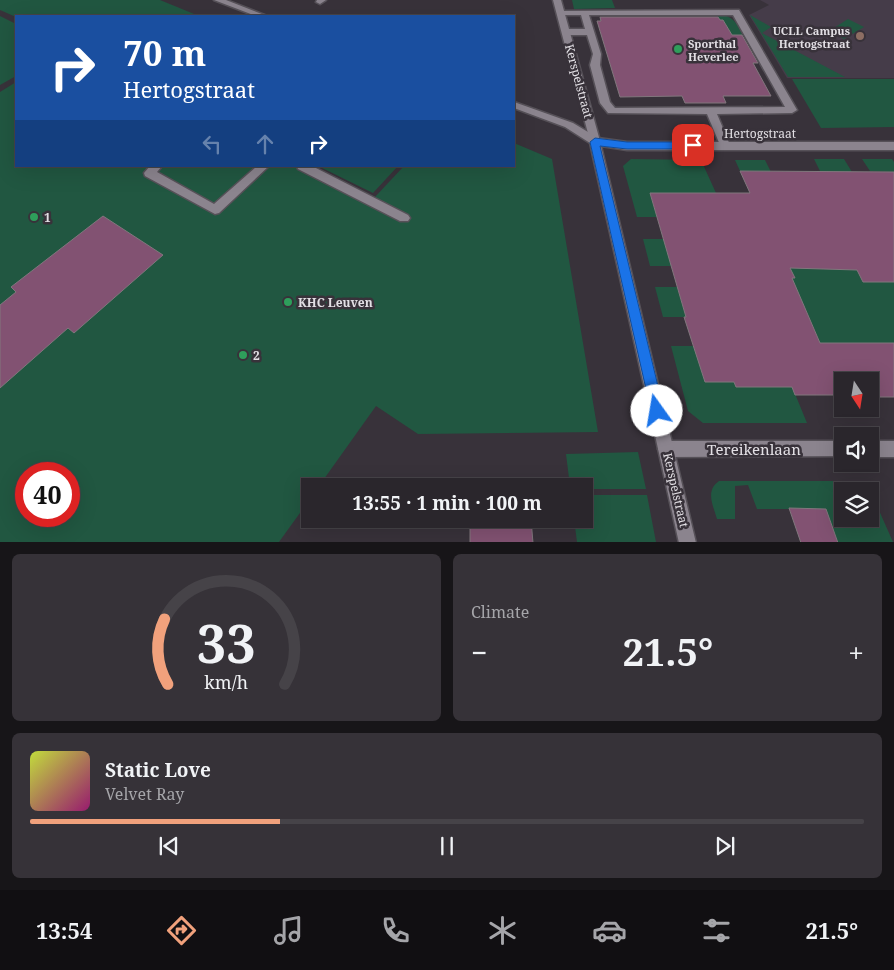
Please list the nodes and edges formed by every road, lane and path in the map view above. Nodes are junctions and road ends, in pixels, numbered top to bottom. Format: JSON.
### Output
{"nodes":[{"id":1,"x":218,"y":0,"type":"edge"},
{"id":2,"x":557,"y":0,"type":"edge"},
{"id":3,"x":561,"y":13,"type":"junction"},
{"id":4,"x":584,"y":13,"type":"junction"},
{"id":5,"x":260,"y":15,"type":"edge"},
{"id":6,"x":566,"y":32,"type":"junction"},
{"id":7,"x":590,"y":32,"type":"junction"},
{"id":8,"x":515,"y":105,"type":"edge"},
{"id":9,"x":710,"y":110,"type":"junction"},
{"id":10,"x":595,"y":142,"type":"junction"},
{"id":11,"x":725,"y":146,"type":"junction"},
{"id":12,"x":894,"y":146,"type":"edge"},
{"id":13,"x":156,"y":167,"type":"edge"},
{"id":14,"x":263,"y":167,"type":"edge"},
{"id":15,"x":304,"y":167,"type":"edge"},
{"id":16,"x":404,"y":218,"type":"dead end"},
{"id":17,"x":666,"y":449,"type":"junction"},
{"id":18,"x":834,"y":449,"type":"edge"},
{"id":19,"x":879,"y":449,"type":"edge"},
{"id":20,"x":894,"y":449,"type":"edge"},
{"id":21,"x":688,"y":542,"type":"edge"}],
"edges":[{"from":1,"to":5,"type":"street"},
{"from":2,"to":3,"type":"street","name":"Kerspelstraat"},
{"from":3,"to":4,"type":"street"},
{"from":3,"to":6,"type":"street","name":"Kerspelstraat"},
{"from":4,"to":7,"type":"street"},
{"from":4,"to":9,"type":"street"},
{"from":6,"to":7,"type":"street"},
{"from":6,"to":10,"type":"street","name":"Kerspelstraat"},
{"from":7,"to":9,"type":"street"},
{"from":8,"to":10,"type":"street","name":"Hertogstraat"},
{"from":9,"to":11,"type":"street"},
{"from":10,"to":11,"type":"street","name":"Hertogstraat"},
{"from":10,"to":17,"type":"street","name":"Kerspelstraat"},
{"from":11,"to":12,"type":"street","name":"Hertogstraat"},
{"from":13,"to":14,"type":"street"},
{"from":15,"to":16,"type":"street"},
{"from":17,"to":18,"type":"street","name":"Tereikenlaan"},
{"from":17,"to":21,"type":"street","name":"Kerspelstraat"},
{"from":19,"to":20,"type":"street"}]}
